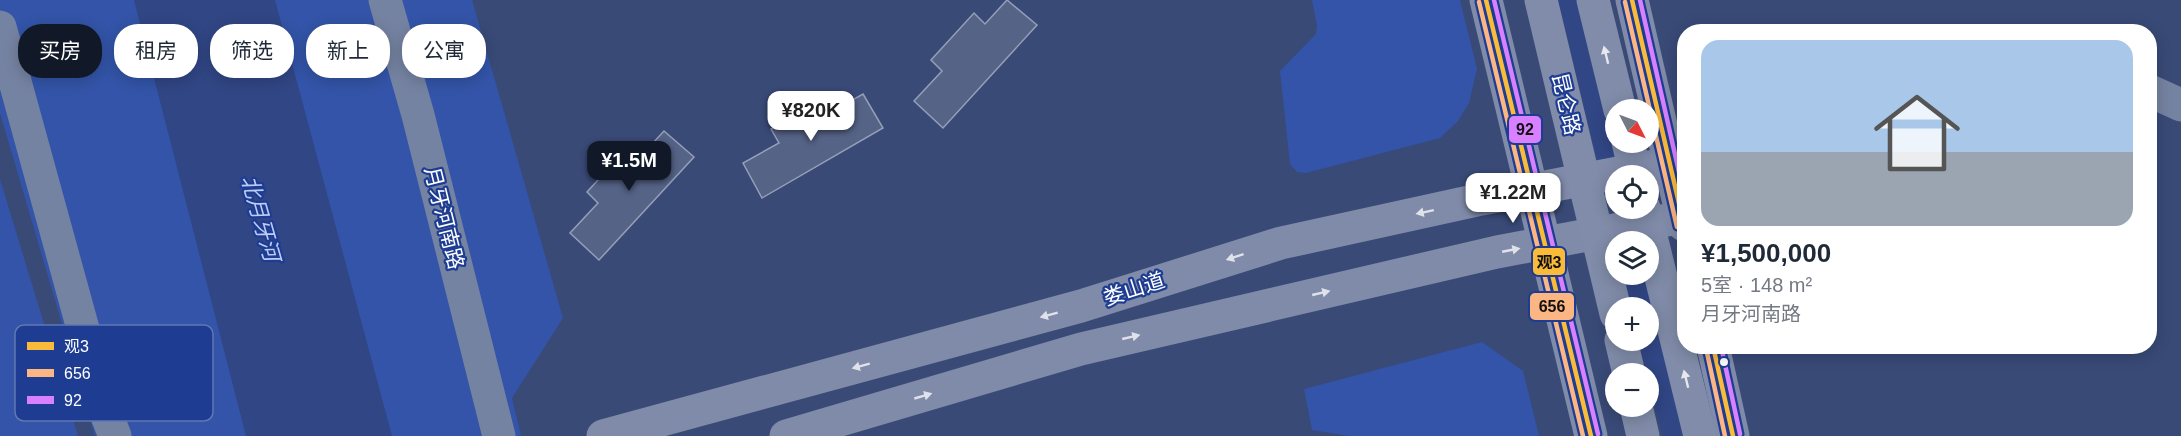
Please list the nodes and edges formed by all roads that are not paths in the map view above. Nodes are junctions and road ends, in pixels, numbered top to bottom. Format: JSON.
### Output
{"nodes":[{"id":1,"x":385,"y":0,"type":"edge"},
{"id":2,"x":1486,"y":0,"type":"edge"},
{"id":3,"x":1541,"y":0,"type":"edge"},
{"id":4,"x":1593,"y":0,"type":"edge"},
{"id":5,"x":1632,"y":0,"type":"edge"},
{"id":6,"x":0,"y":27,"type":"edge"},
{"id":7,"x":2157,"y":94,"type":"edge"},
{"id":8,"x":1617,"y":99,"type":"edge"},
{"id":9,"x":2181,"y":105,"type":"edge"},
{"id":10,"x":1676,"y":169,"type":"edge"},
{"id":11,"x":1531,"y":190,"type":"junction"},
{"id":12,"x":1647,"y":219,"type":"edge"},
{"id":13,"x":1677,"y":222,"type":"edge"},
{"id":14,"x":1544,"y":243,"type":"junction"},
{"id":15,"x":1612,"y":297,"type":"edge"},
{"id":16,"x":82,"y":325,"type":"edge"},
{"id":17,"x":1677,"y":342,"type":"edge"},
{"id":18,"x":1680,"y":354,"type":"edge"},
{"id":19,"x":1715,"y":354,"type":"edge"},
{"id":20,"x":1638,"y":417,"type":"edge"},
{"id":21,"x":109,"y":421,"type":"edge"},
{"id":22,"x":115,"y":436,"type":"edge"},
{"id":23,"x":500,"y":436,"type":"edge"},
{"id":24,"x":603,"y":436,"type":"edge"},
{"id":25,"x":786,"y":436,"type":"edge"},
{"id":26,"x":1591,"y":436,"type":"edge"},
{"id":27,"x":1642,"y":436,"type":"edge"},
{"id":28,"x":1700,"y":436,"type":"edge"},
{"id":29,"x":1733,"y":436,"type":"edge"}],
"edges":[{"from":1,"to":23,"type":"street","name":"月牙河南路"},
{"from":2,"to":11,"type":"main road"},
{"from":3,"to":15,"type":"highway","name":"昆仑路","bridge":true},
{"from":8,"to":4,"type":"highway","one_way":true},
{"from":5,"to":10,"type":"main road"},
{"from":6,"to":16,"type":"street"},
{"from":7,"to":9,"type":"street"},
{"from":10,"to":11,"type":"main road","name":"娄山道","bridge":true},
{"from":11,"to":14,"type":"main road"},
{"from":11,"to":24,"type":"main road","name":"娄山道","one_way":true},
{"from":17,"to":12,"type":"highway","one_way":true,"bridge":true},
{"from":13,"to":14,"type":"main road","name":"娄山道","bridge":true},
{"from":25,"to":14,"type":"main road","name":"娄山道","one_way":true},
{"from":14,"to":26,"type":"main road"},
{"from":28,"to":18,"type":"highway","one_way":true,"bridge":true},
{"from":19,"to":29,"type":"main road"},
{"from":20,"to":27,"type":"highway"},
{"from":21,"to":22,"type":"street"}]}
